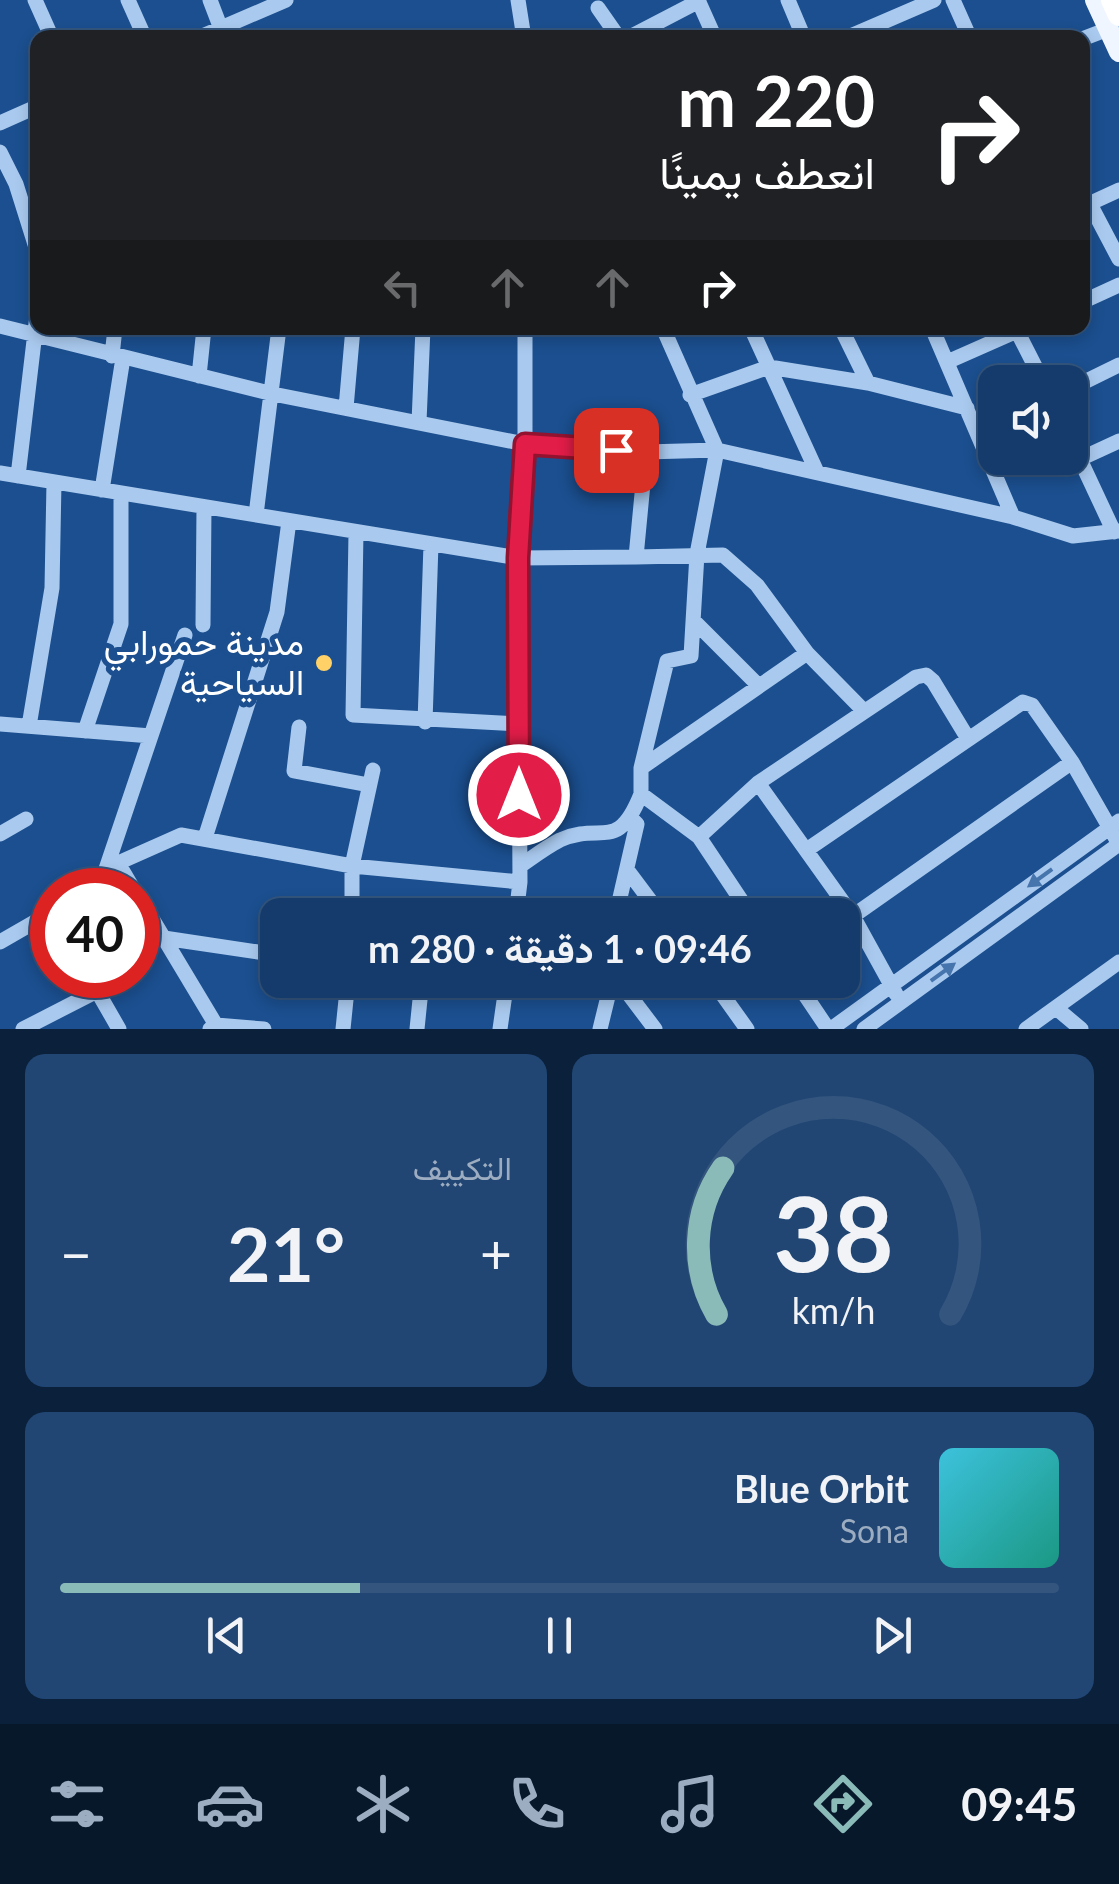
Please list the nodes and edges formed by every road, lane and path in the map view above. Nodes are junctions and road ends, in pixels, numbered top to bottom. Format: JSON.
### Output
{"nodes":[{"id":1,"x":35,"y":0,"type":"edge"},
{"id":2,"x":128,"y":0,"type":"edge"},
{"id":3,"x":210,"y":0,"type":"edge"},
{"id":4,"x":286,"y":0,"type":"edge"},
{"id":5,"x":518,"y":0,"type":"edge"},
{"id":6,"x":698,"y":0,"type":"edge"},
{"id":7,"x":788,"y":0,"type":"edge"},
{"id":8,"x":934,"y":0,"type":"edge"},
{"id":9,"x":953,"y":0,"type":"edge"},
{"id":10,"x":1095,"y":0,"type":"edge"},
{"id":11,"x":1112,"y":0,"type":"edge"},
{"id":12,"x":598,"y":8,"type":"dead end"},
{"id":13,"x":1115,"y":23,"type":"edge"},
{"id":14,"x":48,"y":30,"type":"edge"},
{"id":15,"x":142,"y":30,"type":"edge"},
{"id":16,"x":222,"y":30,"type":"edge"},
{"id":17,"x":229,"y":30,"type":"edge"},
{"id":18,"x":518,"y":30,"type":"edge"},
{"id":19,"x":613,"y":30,"type":"edge"},
{"id":20,"x":643,"y":30,"type":"edge"},
{"id":21,"x":711,"y":30,"type":"edge"},
{"id":22,"x":801,"y":30,"type":"edge"},
{"id":23,"x":865,"y":30,"type":"edge"},
{"id":24,"x":966,"y":30,"type":"edge"},
{"id":25,"x":1090,"y":35,"type":"edge"},
{"id":26,"x":1119,"y":52,"type":"edge"},
{"id":27,"x":30,"y":110,"type":"edge"},
{"id":28,"x":0,"y":123,"type":"edge"},
{"id":29,"x":0,"y":152,"type":"edge"},
{"id":30,"x":1119,"y":190,"type":"edge"},
{"id":31,"x":1090,"y":204,"type":"edge"},
{"id":32,"x":1090,"y":212,"type":"edge"},
{"id":33,"x":30,"y":229,"type":"edge"},
{"id":34,"x":1119,"y":259,"type":"edge"},
{"id":35,"x":1119,"y":285,"type":"edge"},
{"id":36,"x":1090,"y":298,"type":"edge"},
{"id":37,"x":0,"y":326,"type":"edge"},
{"id":38,"x":30,"y":332,"type":"edge"},
{"id":39,"x":35,"y":335,"type":"edge"},
{"id":40,"x":42,"y":335,"type":"edge"},
{"id":41,"x":115,"y":335,"type":"edge"},
{"id":42,"x":203,"y":335,"type":"edge"},
{"id":43,"x":278,"y":335,"type":"edge"},
{"id":44,"x":352,"y":335,"type":"edge"},
{"id":45,"x":423,"y":335,"type":"edge"},
{"id":46,"x":525,"y":335,"type":"edge"},
{"id":47,"x":666,"y":335,"type":"edge"},
{"id":48,"x":754,"y":335,"type":"edge"},
{"id":49,"x":844,"y":335,"type":"edge"},
{"id":50,"x":935,"y":335,"type":"edge"},
{"id":51,"x":1008,"y":335,"type":"edge"},
{"id":52,"x":1023,"y":335,"type":"edge"},
{"id":53,"x":117,"y":357,"type":"junction"},
{"id":54,"x":947,"y":362,"type":"junction"},
{"id":55,"x":1036,"y":365,"type":"edge"},
{"id":56,"x":1119,"y":365,"type":"edge"},
{"id":57,"x":768,"y":367,"type":"junction"},
{"id":58,"x":199,"y":376,"type":"junction"},
{"id":59,"x":1088,"y":380,"type":"edge"},
{"id":60,"x":868,"y":383,"type":"junction"},
{"id":61,"x":272,"y":394,"type":"junction"},
{"id":62,"x":690,"y":395,"type":"junction"},
{"id":63,"x":346,"y":408,"type":"junction"},
{"id":64,"x":968,"y":408,"type":"junction"},
{"id":65,"x":420,"y":422,"type":"junction"},
{"id":66,"x":1119,"y":440,"type":"edge"},
{"id":67,"x":525,"y":444,"type":"junction"},
{"id":68,"x":717,"y":450,"type":"junction"},
{"id":69,"x":646,"y":452,"type":"junction"},
{"id":70,"x":1088,"y":455,"type":"edge"},
{"id":71,"x":817,"y":472,"type":"junction"},
{"id":72,"x":0,"y":473,"type":"edge"},
{"id":73,"x":1088,"y":475,"type":"edge"},
{"id":74,"x":18,"y":476,"type":"junction"},
{"id":75,"x":54,"y":482,"type":"junction"},
{"id":76,"x":102,"y":490,"type":"junction"},
{"id":77,"x":121,"y":493,"type":"junction"},
{"id":78,"x":204,"y":507,"type":"junction"},
{"id":79,"x":256,"y":516,"type":"junction"},
{"id":80,"x":1012,"y":517,"type":"junction"},
{"id":81,"x":288,"y":521,"type":"junction"},
{"id":82,"x":1116,"y":531,"type":"edge"},
{"id":83,"x":356,"y":532,"type":"junction"},
{"id":84,"x":431,"y":544,"type":"junction"},
{"id":85,"x":698,"y":554,"type":"junction"},
{"id":86,"x":636,"y":557,"type":"junction"},
{"id":87,"x":518,"y":558,"type":"junction"},
{"id":88,"x":694,"y":620,"type":"junction"},
{"id":89,"x":203,"y":625,"type":"dead end"},
{"id":90,"x":185,"y":635,"type":"dead end"},
{"id":91,"x":807,"y":653,"type":"junction"},
{"id":92,"x":760,"y":686,"type":"junction"},
{"id":93,"x":864,"y":710,"type":"junction"},
{"id":94,"x":426,"y":722,"type":"junction"},
{"id":95,"x":0,"y":724,"type":"edge"},
{"id":96,"x":518,"y":724,"type":"junction"},
{"id":97,"x":29,"y":726,"type":"junction"},
{"id":98,"x":299,"y":727,"type":"dead end"},
{"id":99,"x":85,"y":731,"type":"junction"},
{"id":100,"x":150,"y":736,"type":"junction"},
{"id":101,"x":967,"y":737,"type":"junction"},
{"id":102,"x":1072,"y":762,"type":"junction"},
{"id":103,"x":642,"y":768,"type":"junction"},
{"id":104,"x":758,"y":783,"type":"junction"},
{"id":105,"x":640,"y":794,"type":"junction"},
{"id":106,"x":631,"y":818,"type":"junction"},
{"id":107,"x":26,"y":819,"type":"dead end"},
{"id":108,"x":1114,"y":824,"type":"edge"},
{"id":109,"x":0,"y":834,"type":"edge"},
{"id":110,"x":699,"y":837,"type":"junction"},
{"id":111,"x":205,"y":838,"type":"junction"},
{"id":112,"x":1119,"y":844,"type":"edge"},
{"id":113,"x":808,"y":849,"type":"junction"},
{"id":114,"x":352,"y":866,"type":"junction"},
{"id":115,"x":111,"y":867,"type":"joint"},
{"id":116,"x":628,"y":870,"type":"junction"},
{"id":117,"x":520,"y":874,"type":"junction"},
{"id":118,"x":352,"y":898,"type":"edge"},
{"id":119,"x":518,"y":898,"type":"edge"},
{"id":120,"x":621,"y":898,"type":"edge"},
{"id":121,"x":649,"y":898,"type":"edge"},
{"id":122,"x":740,"y":898,"type":"edge"},
{"id":123,"x":840,"y":898,"type":"edge"},
{"id":124,"x":860,"y":910,"type":"edge"},
{"id":125,"x":30,"y":925,"type":"edge"},
{"id":126,"x":860,"y":930,"type":"edge"},
{"id":127,"x":160,"y":931,"type":"edge"},
{"id":128,"x":164,"y":938,"type":"junction"},
{"id":129,"x":0,"y":942,"type":"edge"},
{"id":130,"x":260,"y":952,"type":"edge"},
{"id":131,"x":1119,"y":962,"type":"edge"},
{"id":132,"x":892,"y":986,"type":"junction"},
{"id":133,"x":83,"y":998,"type":"edge"},
{"id":134,"x":101,"y":998,"type":"edge"},
{"id":135,"x":346,"y":998,"type":"edge"},
{"id":136,"x":420,"y":998,"type":"edge"},
{"id":137,"x":504,"y":998,"type":"edge"},
{"id":138,"x":608,"y":998,"type":"edge"},
{"id":139,"x":631,"y":998,"type":"edge"},
{"id":140,"x":724,"y":998,"type":"edge"},
{"id":141,"x":808,"y":998,"type":"edge"},
{"id":142,"x":901,"y":1002,"type":"junction"},
{"id":143,"x":1056,"y":1008,"type":"junction"},
{"id":144,"x":213,"y":1027,"type":"edge"},
{"id":145,"x":869,"y":1028,"type":"edge"},
{"id":146,"x":23,"y":1029,"type":"edge"},
{"id":147,"x":119,"y":1029,"type":"edge"},
{"id":148,"x":264,"y":1029,"type":"edge"},
{"id":149,"x":342,"y":1029,"type":"edge"},
{"id":150,"x":417,"y":1029,"type":"edge"},
{"id":151,"x":500,"y":1029,"type":"edge"},
{"id":152,"x":600,"y":1029,"type":"edge"},
{"id":153,"x":654,"y":1029,"type":"edge"},
{"id":154,"x":746,"y":1029,"type":"edge"},
{"id":155,"x":830,"y":1029,"type":"edge"},
{"id":156,"x":1026,"y":1029,"type":"edge"},
{"id":157,"x":1081,"y":1029,"type":"edge"}],
"edges":[{"from":1,"to":14,"type":"street"},
{"from":2,"to":15,"type":"street"},
{"from":3,"to":16,"type":"street"},
{"from":4,"to":17,"type":"street"},
{"from":5,"to":18,"type":"street"},
{"from":6,"to":20,"type":"street"},
{"from":6,"to":21,"type":"street"},
{"from":7,"to":22,"type":"street"},
{"from":8,"to":23,"type":"street"},
{"from":9,"to":24,"type":"street"},
{"from":10,"to":13,"type":"main road"},
{"from":11,"to":13,"type":"highway"},
{"from":12,"to":19,"type":"street"},
{"from":13,"to":25,"type":"street"},
{"from":13,"to":26,"type":"main road"},
{"from":27,"to":28,"type":"street"},
{"from":29,"to":33,"type":"street"},
{"from":30,"to":31,"type":"street"},
{"from":32,"to":34,"type":"street"},
{"from":35,"to":36,"type":"street"},
{"from":37,"to":38,"type":"street"},
{"from":39,"to":74,"type":"street"},
{"from":40,"to":53,"type":"street"},
{"from":41,"to":53,"type":"street"},
{"from":42,"to":58,"type":"street"},
{"from":43,"to":61,"type":"street"},
{"from":44,"to":63,"type":"street"},
{"from":45,"to":65,"type":"street"},
{"from":46,"to":67,"type":"street"},
{"from":47,"to":62,"type":"street"},
{"from":48,"to":57,"type":"street"},
{"from":49,"to":60,"type":"street"},
{"from":50,"to":54,"type":"street"},
{"from":51,"to":54,"type":"street"},
{"from":52,"to":55,"type":"street"},
{"from":53,"to":58,"type":"street"},
{"from":53,"to":76,"type":"street"},
{"from":54,"to":64,"type":"street"},
{"from":56,"to":59,"type":"street"},
{"from":57,"to":60,"type":"street"},
{"from":57,"to":62,"type":"street"},
{"from":57,"to":71,"type":"street"},
{"from":58,"to":61,"type":"street"},
{"from":60,"to":64,"type":"street"},
{"from":61,"to":63,"type":"street"},
{"from":61,"to":79,"type":"street"},
{"from":62,"to":68,"type":"street"},
{"from":63,"to":65,"type":"street"},
{"from":64,"to":80,"type":"street"},
{"from":65,"to":67,"type":"street"},
{"from":66,"to":70,"type":"street"},
{"from":67,"to":69,"type":"street"},
{"from":67,"to":87,"type":"street"},
{"from":68,"to":69,"type":"street"},
{"from":68,"to":71,"type":"street"},
{"from":68,"to":85,"type":"street"},
{"from":69,"to":86,"type":"street"},
{"from":71,"to":80,"type":"street"},
{"from":72,"to":74,"type":"street"},
{"from":73,"to":82,"type":"street"},
{"from":74,"to":75,"type":"street"},
{"from":75,"to":76,"type":"street"},
{"from":75,"to":97,"type":"street"},
{"from":76,"to":77,"type":"street"},
{"from":77,"to":78,"type":"street"},
{"from":77,"to":99,"type":"street"},
{"from":78,"to":79,"type":"street"},
{"from":78,"to":89,"type":"street"},
{"from":79,"to":81,"type":"street"},
{"from":80,"to":82,"type":"street"},
{"from":81,"to":83,"type":"street"},
{"from":81,"to":111,"type":"street"},
{"from":83,"to":84,"type":"street"},
{"from":83,"to":94,"type":"street"},
{"from":84,"to":87,"type":"street"},
{"from":84,"to":94,"type":"street"},
{"from":85,"to":86,"type":"street"},
{"from":85,"to":88,"type":"street"},
{"from":85,"to":91,"type":"street"},
{"from":86,"to":87,"type":"street"},
{"from":87,"to":96,"type":"street"},
{"from":88,"to":92,"type":"street"},
{"from":88,"to":103,"type":"street"},
{"from":90,"to":100,"type":"street"},
{"from":91,"to":92,"type":"street"},
{"from":91,"to":93,"type":"street"},
{"from":92,"to":103,"type":"street"},
{"from":93,"to":101,"type":"street"},
{"from":93,"to":104,"type":"street"},
{"from":94,"to":96,"type":"street"},
{"from":95,"to":97,"type":"street"},
{"from":96,"to":117,"type":"street"},
{"from":97,"to":99,"type":"street"},
{"from":98,"to":114,"type":"street"},
{"from":99,"to":100,"type":"street"},
{"from":100,"to":115,"type":"street"},
{"from":101,"to":102,"type":"street"},
{"from":101,"to":113,"type":"street"},
{"from":102,"to":108,"type":"street"},
{"from":102,"to":124,"type":"street"},
{"from":103,"to":105,"type":"street"},
{"from":104,"to":110,"type":"street"},
{"from":104,"to":113,"type":"street"},
{"from":105,"to":106,"type":"street"},
{"from":105,"to":110,"type":"street"},
{"from":106,"to":116,"type":"street"},
{"from":106,"to":117,"type":"street"},
{"from":107,"to":109,"type":"street"},
{"from":108,"to":112,"type":"street"},
{"from":108,"to":132,"type":"street","one_way":true},
{"from":110,"to":122,"type":"street"},
{"from":111,"to":114,"type":"street"},
{"from":111,"to":115,"type":"street"},
{"from":142,"to":112,"type":"street","one_way":true},
{"from":113,"to":123,"type":"street"},
{"from":114,"to":117,"type":"street"},
{"from":114,"to":118,"type":"street"},
{"from":116,"to":120,"type":"street"},
{"from":116,"to":121,"type":"street"},
{"from":117,"to":119,"type":"street"},
{"from":125,"to":129,"type":"street"},
{"from":126,"to":132,"type":"street"},
{"from":127,"to":128,"type":"street"},
{"from":128,"to":130,"type":"street"},
{"from":128,"to":144,"type":"street"},
{"from":131,"to":143,"type":"street"},
{"from":132,"to":142,"type":"street"},
{"from":132,"to":155,"type":"street"},
{"from":133,"to":146,"type":"street"},
{"from":134,"to":147,"type":"street"},
{"from":135,"to":149,"type":"street"},
{"from":136,"to":150,"type":"street"},
{"from":137,"to":151,"type":"street"},
{"from":138,"to":152,"type":"street"},
{"from":139,"to":153,"type":"street"},
{"from":140,"to":154,"type":"street"},
{"from":141,"to":155,"type":"street"},
{"from":142,"to":145,"type":"street"},
{"from":143,"to":156,"type":"street"},
{"from":143,"to":157,"type":"street"},
{"from":144,"to":148,"type":"street"}]}
